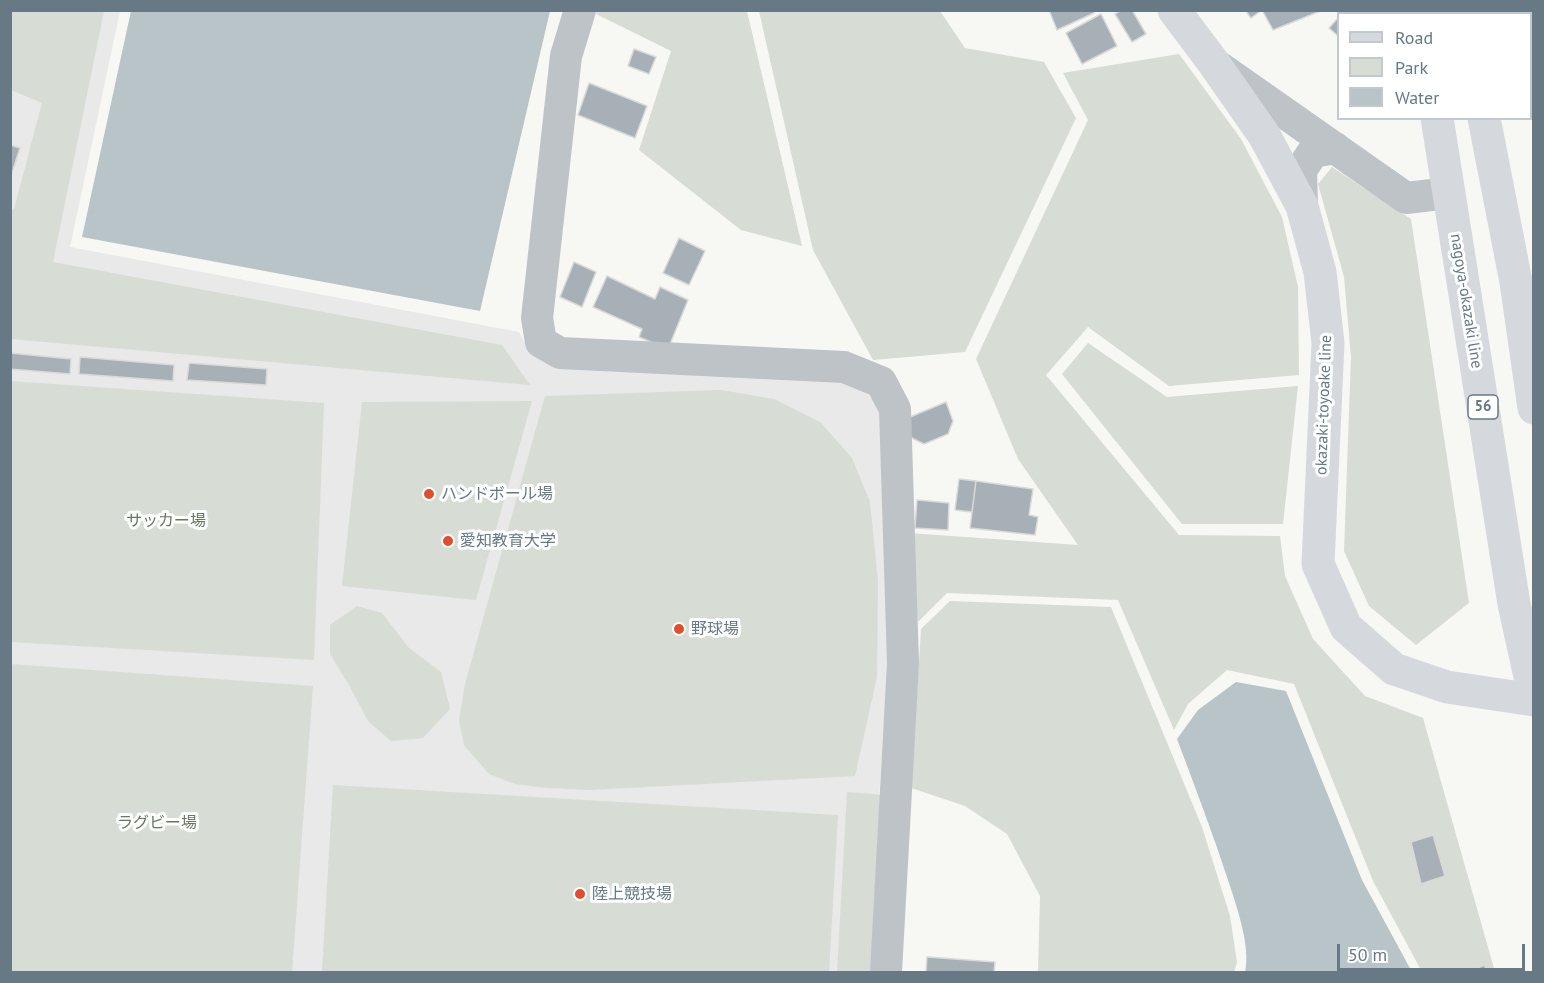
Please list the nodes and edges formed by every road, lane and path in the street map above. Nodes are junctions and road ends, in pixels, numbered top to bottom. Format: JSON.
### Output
{"nodes":[{"id":1,"x":580,"y":10,"type":"edge"},
{"id":2,"x":1174,"y":10,"type":"edge"},
{"id":3,"x":1213,"y":62,"type":"junction"},
{"id":4,"x":1437,"y":120,"type":"edge"},
{"id":5,"x":1484,"y":120,"type":"edge"},
{"id":6,"x":1335,"y":148,"type":"junction"},
{"id":7,"x":1449,"y":193,"type":"junction"},
{"id":8,"x":1302,"y":206,"type":"junction"},
{"id":9,"x":1525,"y":288,"type":"edge"},
{"id":10,"x":1533,"y":408,"type":"edge"},
{"id":11,"x":1533,"y":698,"type":"edge"},
{"id":12,"x":886,"y":972,"type":"edge"}],
"edges":[{"from":1,"to":12,"type":"street"},
{"from":2,"to":3,"type":"main road","name":"okazaki-toyoake line"},
{"from":3,"to":6,"type":"street"},
{"from":3,"to":8,"type":"main road","name":"okazaki-toyoake line"},
{"from":4,"to":7,"type":"main road","name":"nagoya-okazaki line","number":"56"},
{"from":5,"to":9,"type":"main road"},
{"from":6,"to":7,"type":"street"},
{"from":6,"to":8,"type":"street"},
{"from":7,"to":11,"type":"main road","name":"nagoya-okazaki line","number":"56"},
{"from":8,"to":11,"type":"main road","name":"okazaki-toyoake line"},
{"from":9,"to":10,"type":"main road"}]}
